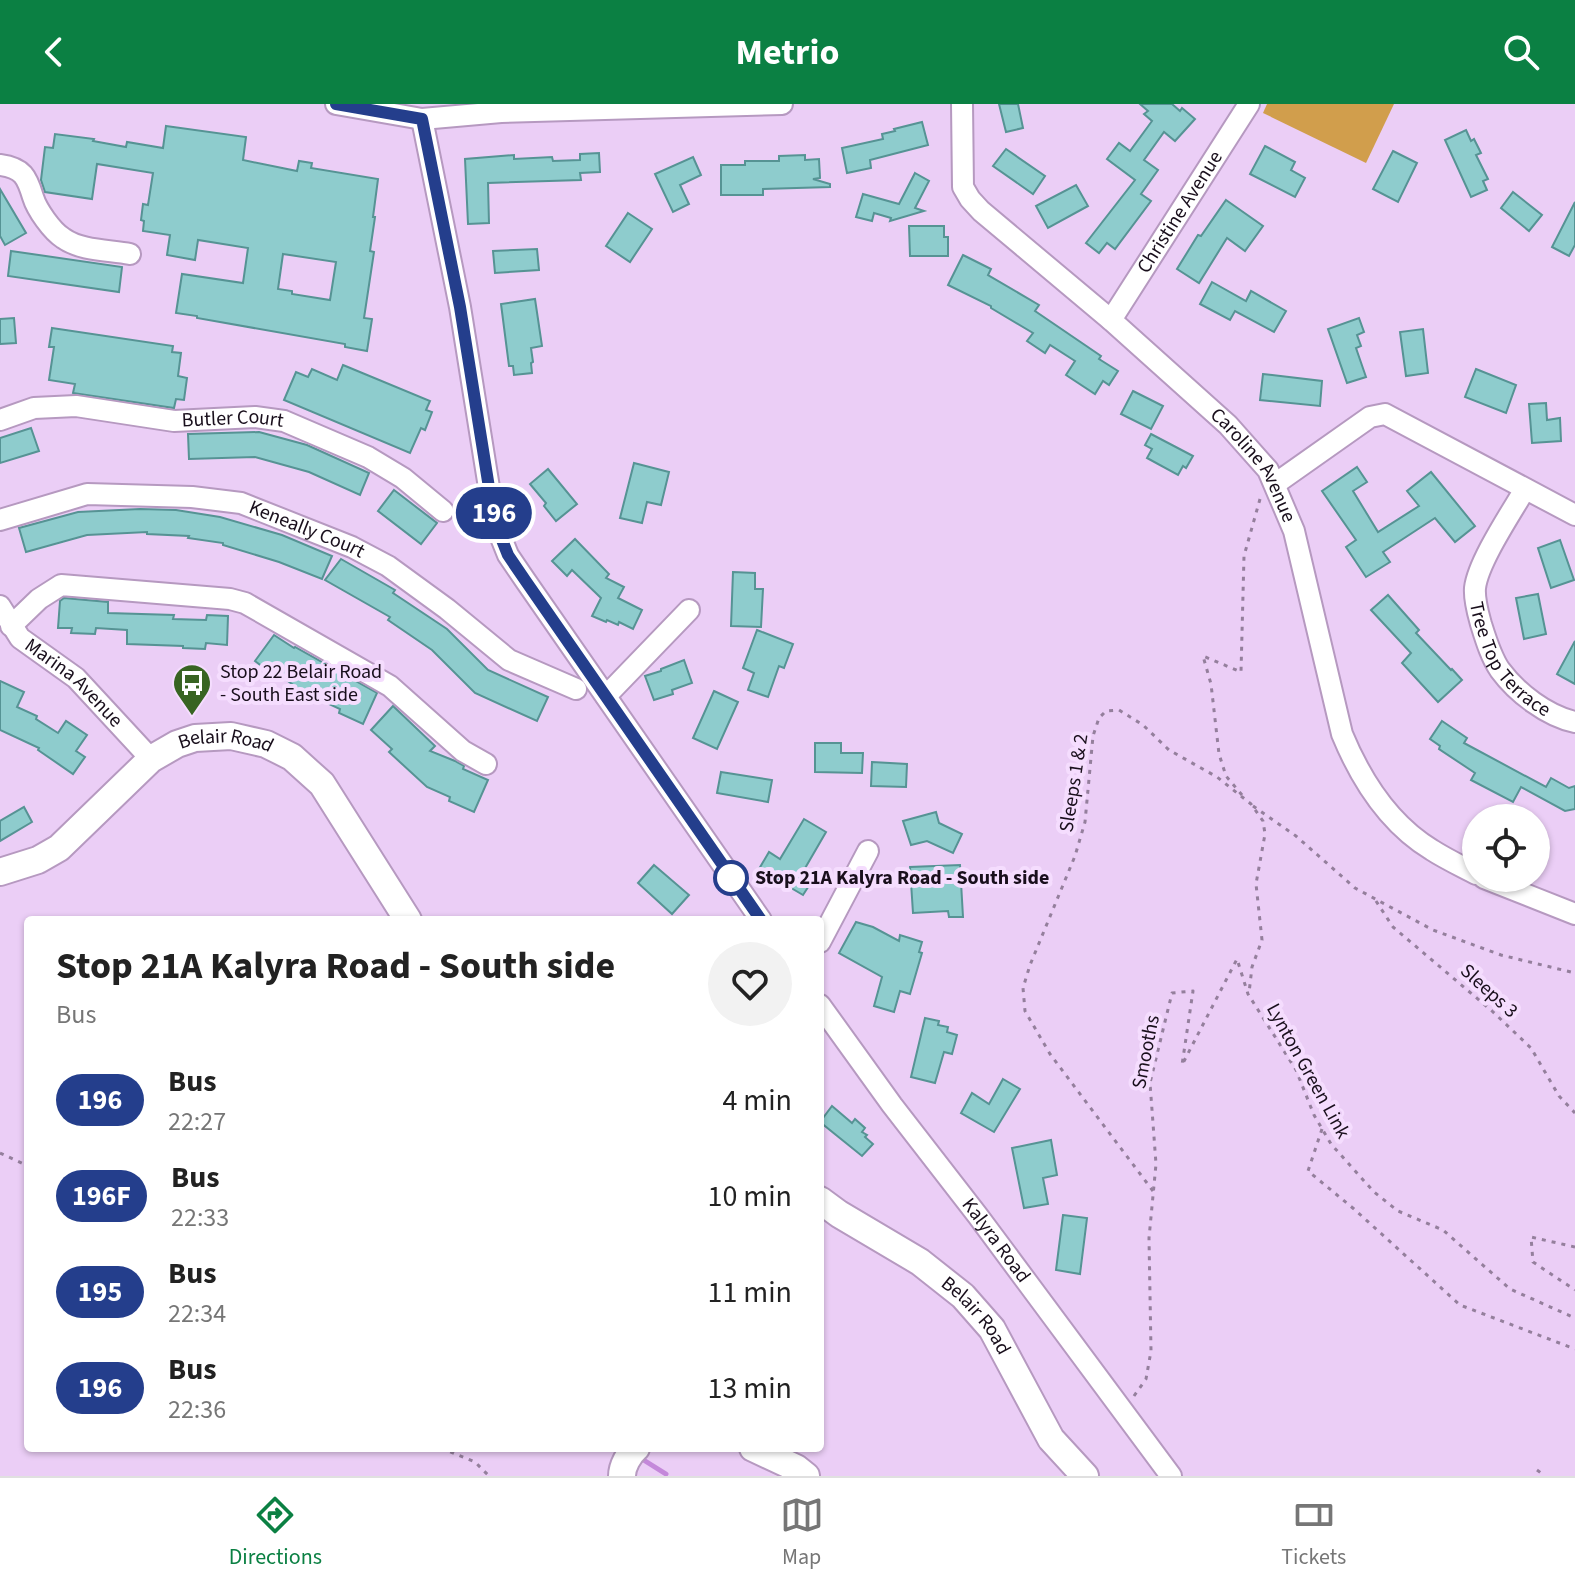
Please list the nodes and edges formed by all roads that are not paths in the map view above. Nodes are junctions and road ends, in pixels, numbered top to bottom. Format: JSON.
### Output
{"nodes":[{"id":1,"x":336,"y":104,"type":"edge"},
{"id":2,"x":782,"y":104,"type":"edge"},
{"id":3,"x":962,"y":104,"type":"edge"},
{"id":4,"x":1249,"y":104,"type":"edge"},
{"id":5,"x":422,"y":119,"type":"junction"},
{"id":6,"x":0,"y":165,"type":"edge"},
{"id":7,"x":130,"y":254,"type":"dead end"},
{"id":8,"x":1111,"y":320,"type":"junction"},
{"id":9,"x":0,"y":420,"type":"edge"},
{"id":10,"x":1271,"y":477,"type":"junction"},
{"id":11,"x":1525,"y":489,"type":"junction"},
{"id":12,"x":443,"y":511,"type":"dead end"},
{"id":13,"x":1575,"y":515,"type":"edge"},
{"id":14,"x":0,"y":520,"type":"edge"},
{"id":15,"x":0,"y":606,"type":"edge"},
{"id":16,"x":689,"y":610,"type":"dead end"},
{"id":17,"x":11,"y":626,"type":"junction"},
{"id":18,"x":576,"y":689,"type":"dead end"},
{"id":19,"x":606,"y":696,"type":"junction"},
{"id":20,"x":1575,"y":722,"type":"edge"},
{"id":21,"x":151,"y":759,"type":"junction"},
{"id":22,"x":486,"y":764,"type":"dead end"},
{"id":23,"x":868,"y":851,"type":"dead end"},
{"id":24,"x":1462,"y":867,"type":"edge"},
{"id":25,"x":0,"y":872,"type":"edge"},
{"id":26,"x":1519,"y":892,"type":"edge"},
{"id":27,"x":1575,"y":914,"type":"edge"},
{"id":28,"x":405,"y":916,"type":"edge"},
{"id":29,"x":758,"y":916,"type":"edge"},
{"id":30,"x":824,"y":934,"type":"edge"},
{"id":31,"x":824,"y":1011,"type":"edge"},
{"id":32,"x":824,"y":1203,"type":"edge"},
{"id":33,"x":632,"y":1452,"type":"edge"},
{"id":34,"x":762,"y":1452,"type":"edge"},
{"id":35,"x":622,"y":1476,"type":"edge"},
{"id":36,"x":806,"y":1476,"type":"edge"},
{"id":37,"x":1085,"y":1476,"type":"edge"},
{"id":38,"x":1171,"y":1476,"type":"edge"}],
"edges":[{"from":1,"to":5,"type":"street"},
{"from":2,"to":5,"type":"street"},
{"from":3,"to":8,"type":"street","name":"Caroline Avenue"},
{"from":4,"to":8,"type":"street","name":"Christine Avenue"},
{"from":5,"to":19,"type":"street"},
{"from":6,"to":7,"type":"street"},
{"from":8,"to":10,"type":"street","name":"Caroline Avenue"},
{"from":9,"to":12,"type":"street","name":"Butler Court"},
{"from":10,"to":11,"type":"street"},
{"from":10,"to":24,"type":"street","name":"Caroline Avenue"},
{"from":11,"to":13,"type":"street"},
{"from":11,"to":20,"type":"street","name":"Tree Top Terrace"},
{"from":14,"to":18,"type":"street","name":"Keneally Court"},
{"from":15,"to":17,"type":"street","name":"Marina Avenue"},
{"from":16,"to":19,"type":"street"},
{"from":17,"to":21,"type":"street","name":"Marina Avenue"},
{"from":17,"to":22,"type":"street"},
{"from":19,"to":29,"type":"street"},
{"from":21,"to":25,"type":"main road","name":"Belair Road"},
{"from":21,"to":28,"type":"main road","name":"Belair Road"},
{"from":23,"to":30,"type":"street"},
{"from":26,"to":27,"type":"street"},
{"from":31,"to":38,"type":"street","name":"Kalyra Road"},
{"from":32,"to":37,"type":"main road","name":"Belair Road"},
{"from":33,"to":35,"type":"main road"},
{"from":34,"to":36,"type":"main road"}]}
